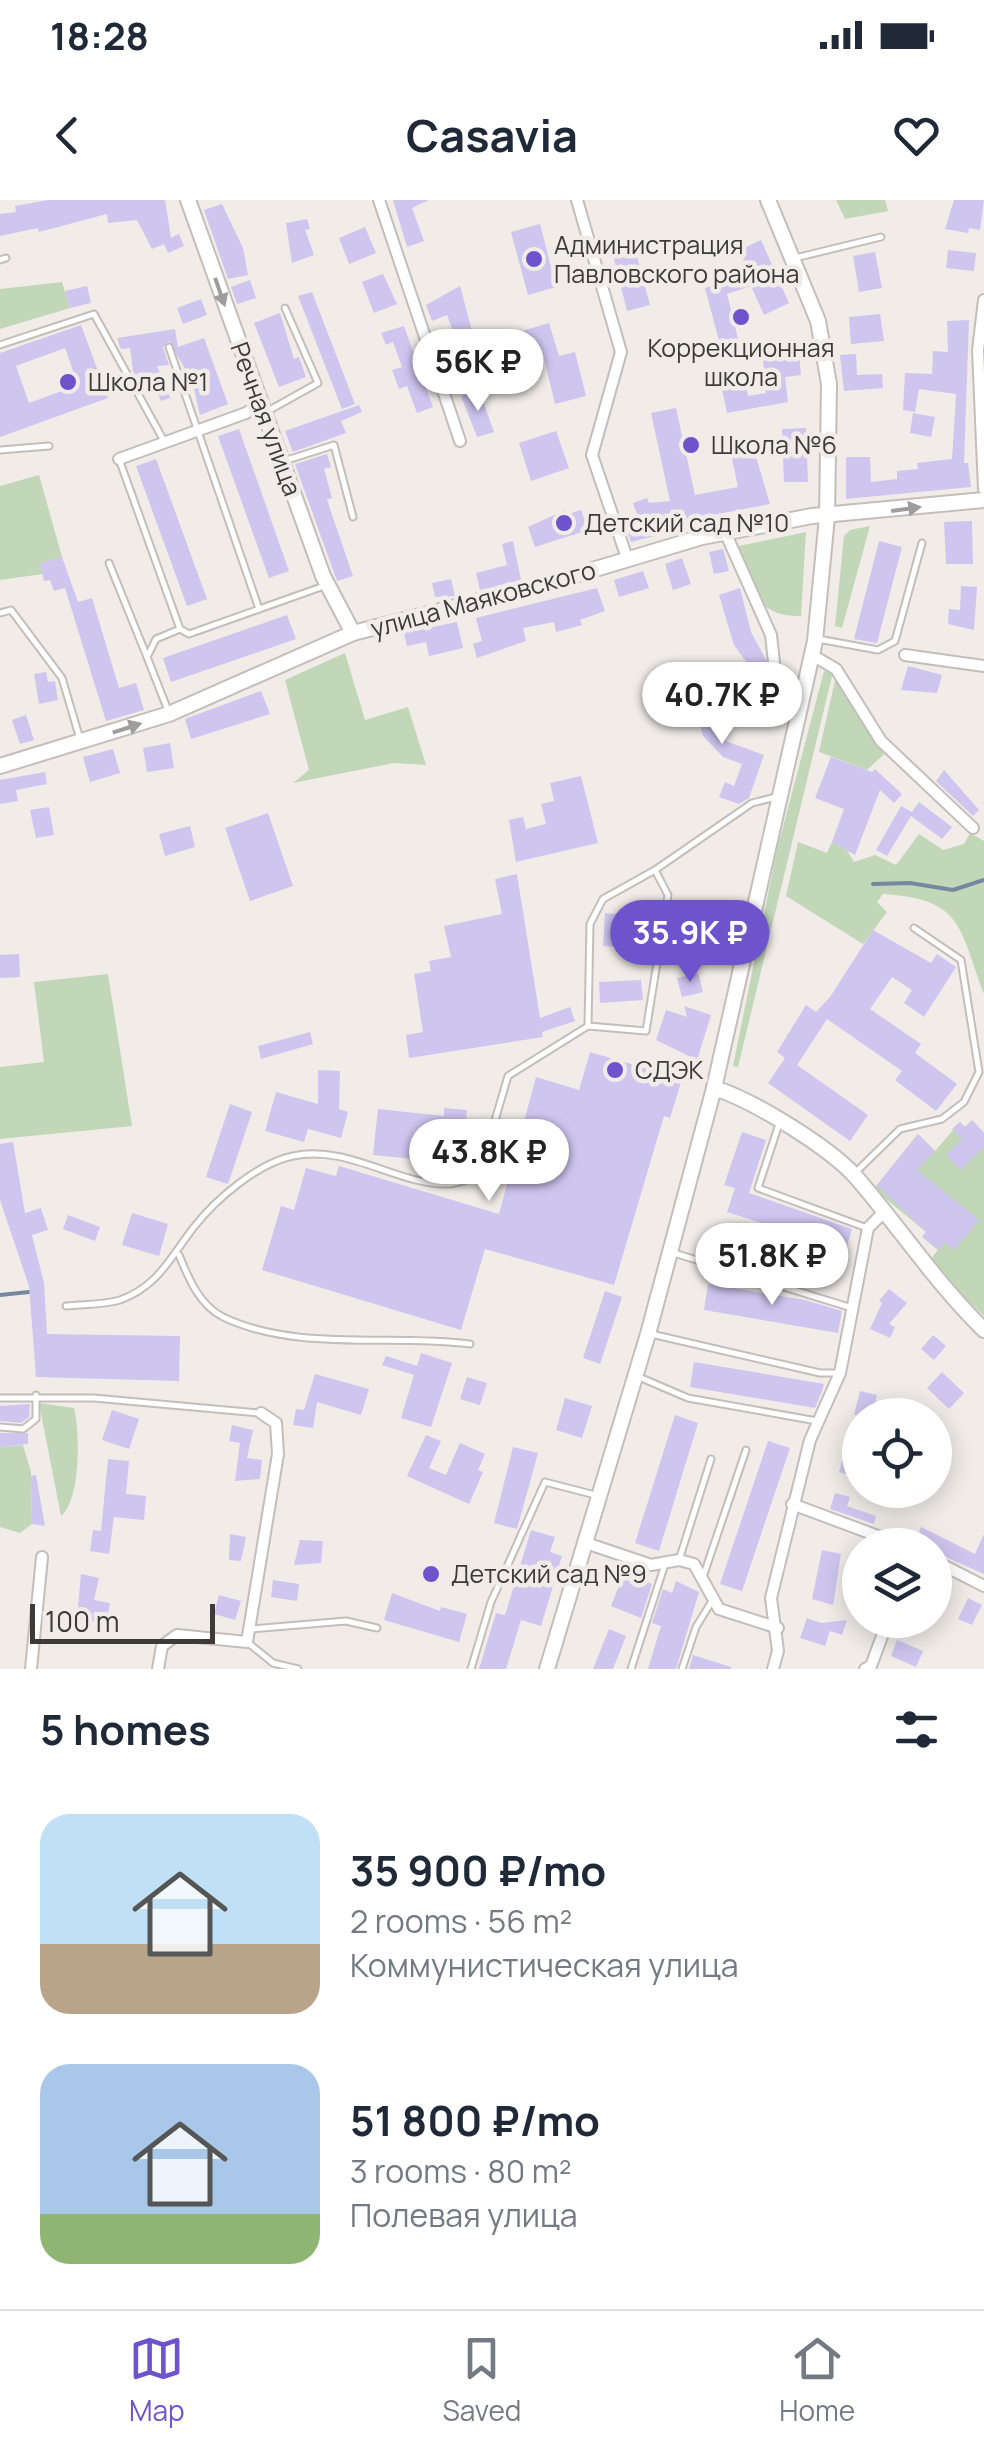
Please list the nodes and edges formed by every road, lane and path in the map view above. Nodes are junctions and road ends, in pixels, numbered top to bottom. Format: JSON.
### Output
{"nodes":[{"id":1,"x":188,"y":200,"type":"edge"},
{"id":2,"x":379,"y":200,"type":"edge"},
{"id":3,"x":576,"y":200,"type":"edge"},
{"id":4,"x":768,"y":200,"type":"edge"},
{"id":5,"x":882,"y":237,"type":"dead end"},
{"id":6,"x":794,"y":258,"type":"junction"},
{"id":7,"x":984,"y":300,"type":"edge"},
{"id":8,"x":285,"y":308,"type":"dead end"},
{"id":9,"x":0,"y":345,"type":"edge"},
{"id":10,"x":169,"y":347,"type":"dead end"},
{"id":11,"x":261,"y":409,"type":"junction"},
{"id":12,"x":200,"y":428,"type":"junction"},
{"id":13,"x":164,"y":441,"type":"junction"},
{"id":14,"x":460,"y":441,"type":"dead end"},
{"id":15,"x":49,"y":446,"type":"dead end"},
{"id":16,"x":0,"y":450,"type":"edge"},
{"id":17,"x":119,"y":458,"type":"joint"},
{"id":18,"x":281,"y":462,"type":"junction"},
{"id":19,"x":984,"y":488,"type":"edge"},
{"id":20,"x":984,"y":500,"type":"edge"},
{"id":21,"x":827,"y":516,"type":"junction"},
{"id":22,"x":354,"y":517,"type":"dead end"},
{"id":23,"x":725,"y":532,"type":"junction"},
{"id":24,"x":922,"y":543,"type":"dead end"},
{"id":25,"x":627,"y":558,"type":"junction"},
{"id":26,"x":109,"y":563,"type":"dead end"},
{"id":27,"x":327,"y":585,"type":"junction"},
{"id":28,"x":259,"y":609,"type":"junction"},
{"id":29,"x":0,"y":614,"type":"edge"},
{"id":30,"x":180,"y":629,"type":"junction"},
{"id":31,"x":353,"y":634,"type":"junction"},
{"id":32,"x":815,"y":638,"type":"junction"},
{"id":33,"x":812,"y":655,"type":"junction"},
{"id":34,"x":905,"y":655,"type":"dead end"},
{"id":35,"x":147,"y":657,"type":"junction"},
{"id":36,"x":774,"y":662,"type":"dead end"},
{"id":37,"x":984,"y":666,"type":"edge"},
{"id":38,"x":169,"y":714,"type":"junction"},
{"id":39,"x":81,"y":742,"type":"junction"},
{"id":40,"x":0,"y":766,"type":"edge"},
{"id":41,"x":779,"y":796,"type":"junction"},
{"id":42,"x":973,"y":828,"type":"dead end"},
{"id":43,"x":654,"y":870,"type":"junction"},
{"id":44,"x":914,"y":928,"type":"dead end"},
{"id":45,"x":588,"y":1026,"type":"junction"},
{"id":46,"x":714,"y":1088,"type":"junction"},
{"id":47,"x":781,"y":1121,"type":"junction"},
{"id":48,"x":854,"y":1174,"type":"junction"},
{"id":49,"x":882,"y":1213,"type":"junction"},
{"id":50,"x":868,"y":1228,"type":"junction"},
{"id":51,"x":671,"y":1252,"type":"junction"},
{"id":52,"x":178,"y":1255,"type":"junction"},
{"id":53,"x":66,"y":1306,"type":"dead end"},
{"id":54,"x":852,"y":1308,"type":"junction"},
{"id":55,"x":984,"y":1330,"type":"edge"},
{"id":56,"x":648,"y":1334,"type":"junction"},
{"id":57,"x":470,"y":1344,"type":"dead end"},
{"id":58,"x":840,"y":1373,"type":"junction"},
{"id":59,"x":636,"y":1376,"type":"junction"},
{"id":60,"x":36,"y":1395,"type":"junction"},
{"id":61,"x":0,"y":1398,"type":"edge"},
{"id":62,"x":261,"y":1414,"type":"joint"},
{"id":63,"x":820,"y":1422,"type":"junction"},
{"id":64,"x":0,"y":1427,"type":"edge"},
{"id":65,"x":746,"y":1450,"type":"dead end"},
{"id":66,"x":711,"y":1458,"type":"dead end"},
{"id":67,"x":600,"y":1497,"type":"junction"},
{"id":68,"x":792,"y":1504,"type":"junction"},
{"id":69,"x":856,"y":1528,"type":"edge"},
{"id":70,"x":586,"y":1543,"type":"junction"},
{"id":71,"x":42,"y":1558,"type":"dead end"},
{"id":72,"x":679,"y":1560,"type":"junction"},
{"id":73,"x":666,"y":1562,"type":"junction"},
{"id":74,"x":952,"y":1570,"type":"edge"},
{"id":75,"x":704,"y":1574,"type":"junction"},
{"id":76,"x":984,"y":1586,"type":"edge"},
{"id":77,"x":712,"y":1602,"type":"junction"},
{"id":78,"x":377,"y":1628,"type":"dead end"},
{"id":79,"x":778,"y":1628,"type":"junction"},
{"id":80,"x":248,"y":1636,"type":"junction"},
{"id":81,"x":881,"y":1638,"type":"edge"},
{"id":82,"x":31,"y":1669,"type":"edge"},
{"id":83,"x":158,"y":1669,"type":"edge"},
{"id":84,"x":298,"y":1669,"type":"edge"},
{"id":85,"x":471,"y":1669,"type":"edge"},
{"id":86,"x":547,"y":1669,"type":"edge"},
{"id":87,"x":631,"y":1669,"type":"edge"},
{"id":88,"x":682,"y":1669,"type":"edge"},
{"id":89,"x":772,"y":1669,"type":"edge"},
{"id":90,"x":865,"y":1669,"type":"edge"}],
"edges":[{"from":1,"to":11,"type":"street","name":"Речная улица","one_way":true},
{"from":2,"to":14,"type":"street"},
{"from":3,"to":25,"type":"street"},
{"from":4,"to":6,"type":"street"},
{"from":5,"to":6,"type":"lane"},
{"from":6,"to":21,"type":"street"},
{"from":7,"to":19,"type":"street"},
{"from":8,"to":11,"type":"lane"},
{"from":9,"to":13,"type":"lane"},
{"from":10,"to":12,"type":"lane"},
{"from":11,"to":12,"type":"street"},
{"from":11,"to":18,"type":"street","name":"Речная улица"},
{"from":12,"to":13,"type":"street"},
{"from":12,"to":28,"type":"lane"},
{"from":13,"to":17,"type":"street"},
{"from":15,"to":16,"type":"lane"},
{"from":17,"to":30,"type":"lane"},
{"from":18,"to":22,"type":"lane"},
{"from":18,"to":27,"type":"street","name":"Речная улица"},
{"from":21,"to":20,"type":"street","name":"улица Маяковского","one_way":true},
{"from":21,"to":23,"type":"street","name":"улица Маяковского"},
{"from":21,"to":32,"type":"street"},
{"from":23,"to":25,"type":"street","name":"улица Маяковского"},
{"from":23,"to":36,"type":"street"},
{"from":24,"to":32,"type":"lane"},
{"from":25,"to":31,"type":"street","name":"улица Маяковского"},
{"from":26,"to":35,"type":"lane"},
{"from":27,"to":28,"type":"lane"},
{"from":27,"to":31,"type":"street","name":"Речная улица"},
{"from":28,"to":30,"type":"lane"},
{"from":29,"to":39,"type":"lane"},
{"from":30,"to":35,"type":"lane"},
{"from":31,"to":38,"type":"street","name":"улица Маяковского"},
{"from":32,"to":33,"type":"street"},
{"from":33,"to":41,"type":"street"},
{"from":33,"to":42,"type":"street"},
{"from":34,"to":37,"type":"street"},
{"from":35,"to":38,"type":"lane"},
{"from":39,"to":38,"type":"street","name":"улица Маяковского","one_way":true},
{"from":39,"to":40,"type":"street","name":"улица Маяковского"},
{"from":41,"to":43,"type":"lane"},
{"from":41,"to":46,"type":"street"},
{"from":43,"to":45,"type":"lane"},
{"from":43,"to":45,"type":"lane"},
{"from":44,"to":48,"type":"lane"},
{"from":45,"to":52,"type":"lane"},
{"from":46,"to":47,"type":"street"},
{"from":46,"to":51,"type":"street"},
{"from":47,"to":48,"type":"street"},
{"from":47,"to":50,"type":"lane"},
{"from":48,"to":49,"type":"street"},
{"from":49,"to":50,"type":"street"},
{"from":49,"to":55,"type":"street"},
{"from":50,"to":54,"type":"street"},
{"from":51,"to":54,"type":"lane"},
{"from":51,"to":56,"type":"street"},
{"from":52,"to":53,"type":"lane"},
{"from":52,"to":57,"type":"lane"},
{"from":54,"to":58,"type":"street"},
{"from":56,"to":58,"type":"lane"},
{"from":56,"to":59,"type":"street"},
{"from":58,"to":63,"type":"street"},
{"from":59,"to":63,"type":"lane"},
{"from":59,"to":67,"type":"street"},
{"from":60,"to":61,"type":"lane"},
{"from":60,"to":62,"type":"lane"},
{"from":60,"to":64,"type":"lane"},
{"from":62,"to":80,"type":"street"},
{"from":63,"to":68,"type":"street"},
{"from":65,"to":75,"type":"lane"},
{"from":66,"to":72,"type":"lane"},
{"from":67,"to":70,"type":"street"},
{"from":67,"to":85,"type":"lane"},
{"from":68,"to":69,"type":"street"},
{"from":68,"to":79,"type":"street"},
{"from":70,"to":73,"type":"street"},
{"from":70,"to":86,"type":"street"},
{"from":71,"to":82,"type":"street"},
{"from":72,"to":73,"type":"street"},
{"from":72,"to":75,"type":"street"},
{"from":73,"to":87,"type":"lane"},
{"from":74,"to":76,"type":"street"},
{"from":75,"to":77,"type":"street"},
{"from":77,"to":79,"type":"street"},
{"from":77,"to":88,"type":"lane"},
{"from":78,"to":80,"type":"lane"},
{"from":79,"to":89,"type":"street"},
{"from":80,"to":83,"type":"street"},
{"from":80,"to":84,"type":"lane"},
{"from":81,"to":90,"type":"street"}]}
